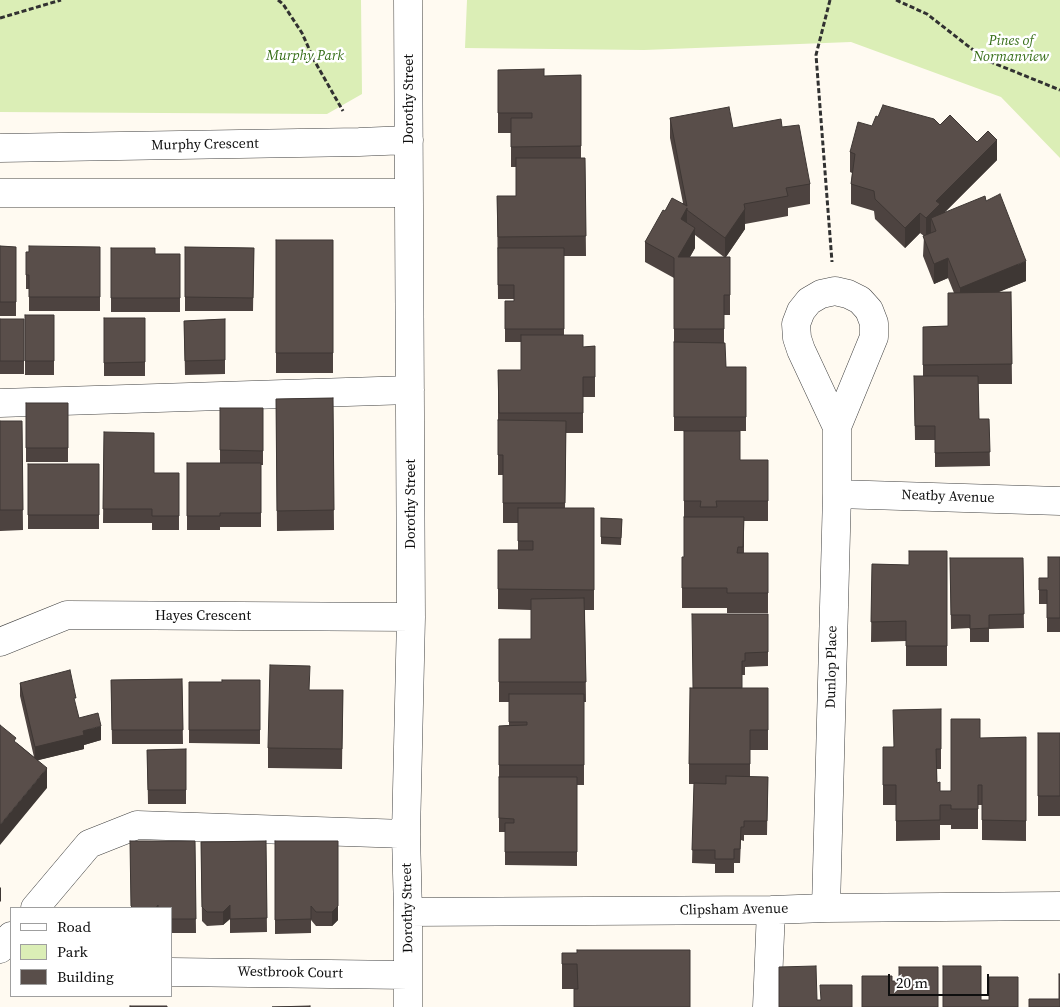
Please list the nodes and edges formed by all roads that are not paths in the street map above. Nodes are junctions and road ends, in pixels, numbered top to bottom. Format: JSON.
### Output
{"nodes":[{"id":1,"x":408,"y":0,"type":"edge"},
{"id":2,"x":409,"y":140,"type":"junction"},
{"id":3,"x":0,"y":148,"type":"edge"},
{"id":4,"x":0,"y":193,"type":"edge"},
{"id":5,"x":409,"y":193,"type":"junction"},
{"id":6,"x":410,"y":390,"type":"junction"},
{"id":7,"x":0,"y":403,"type":"edge"},
{"id":8,"x":837,"y":427,"type":"junction"},
{"id":9,"x":837,"y":494,"type":"junction"},
{"id":10,"x":1060,"y":501,"type":"edge"},
{"id":11,"x":411,"y":617,"type":"junction"},
{"id":12,"x":0,"y":642,"type":"edge"},
{"id":13,"x":406,"y":834,"type":"junction"},
{"id":14,"x":1060,"y":906,"type":"edge"},
{"id":15,"x":36,"y":907,"type":"edge"},
{"id":16,"x":826,"y":908,"type":"junction"},
{"id":17,"x":771,"y":910,"type":"junction"},
{"id":18,"x":408,"y":912,"type":"junction"},
{"id":19,"x":10,"y":937,"type":"edge"},
{"id":20,"x":0,"y":949,"type":"edge"},
{"id":21,"x":172,"y":972,"type":"edge"},
{"id":22,"x":408,"y":975,"type":"junction"},
{"id":23,"x":408,"y":1007,"type":"edge"},
{"id":24,"x":767,"y":1007,"type":"edge"}],
"edges":[{"from":1,"to":2,"type":"street","name":"Dorothy Street"},
{"from":2,"to":3,"type":"street","name":"Murphy Crescent"},
{"from":2,"to":5,"type":"street","name":"Dorothy Street"},
{"from":4,"to":5,"type":"street"},
{"from":5,"to":6,"type":"street","name":"Dorothy Street"},
{"from":6,"to":7,"type":"street"},
{"from":6,"to":11,"type":"street","name":"Dorothy Street"},
{"from":8,"to":8,"type":"street","name":"Dunlop Place"},
{"from":8,"to":9,"type":"street","name":"Dunlop Place"},
{"from":9,"to":10,"type":"street","name":"Neatby Avenue"},
{"from":9,"to":16,"type":"street","name":"Dunlop Place"},
{"from":11,"to":12,"type":"street","name":"Hayes Crescent"},
{"from":11,"to":13,"type":"street","name":"Dorothy Street"},
{"from":13,"to":15,"type":"street"},
{"from":13,"to":18,"type":"street","name":"Dorothy Street"},
{"from":14,"to":16,"type":"street","name":"Clipsham Avenue"},
{"from":16,"to":17,"type":"street","name":"Clipsham Avenue"},
{"from":17,"to":18,"type":"street","name":"Clipsham Avenue"},
{"from":17,"to":24,"type":"street"},
{"from":18,"to":22,"type":"street","name":"Dorothy Street"},
{"from":19,"to":20,"type":"street"},
{"from":21,"to":22,"type":"street","name":"Westbrook Court"},
{"from":22,"to":23,"type":"street","name":"Dorothy Street"}]}
